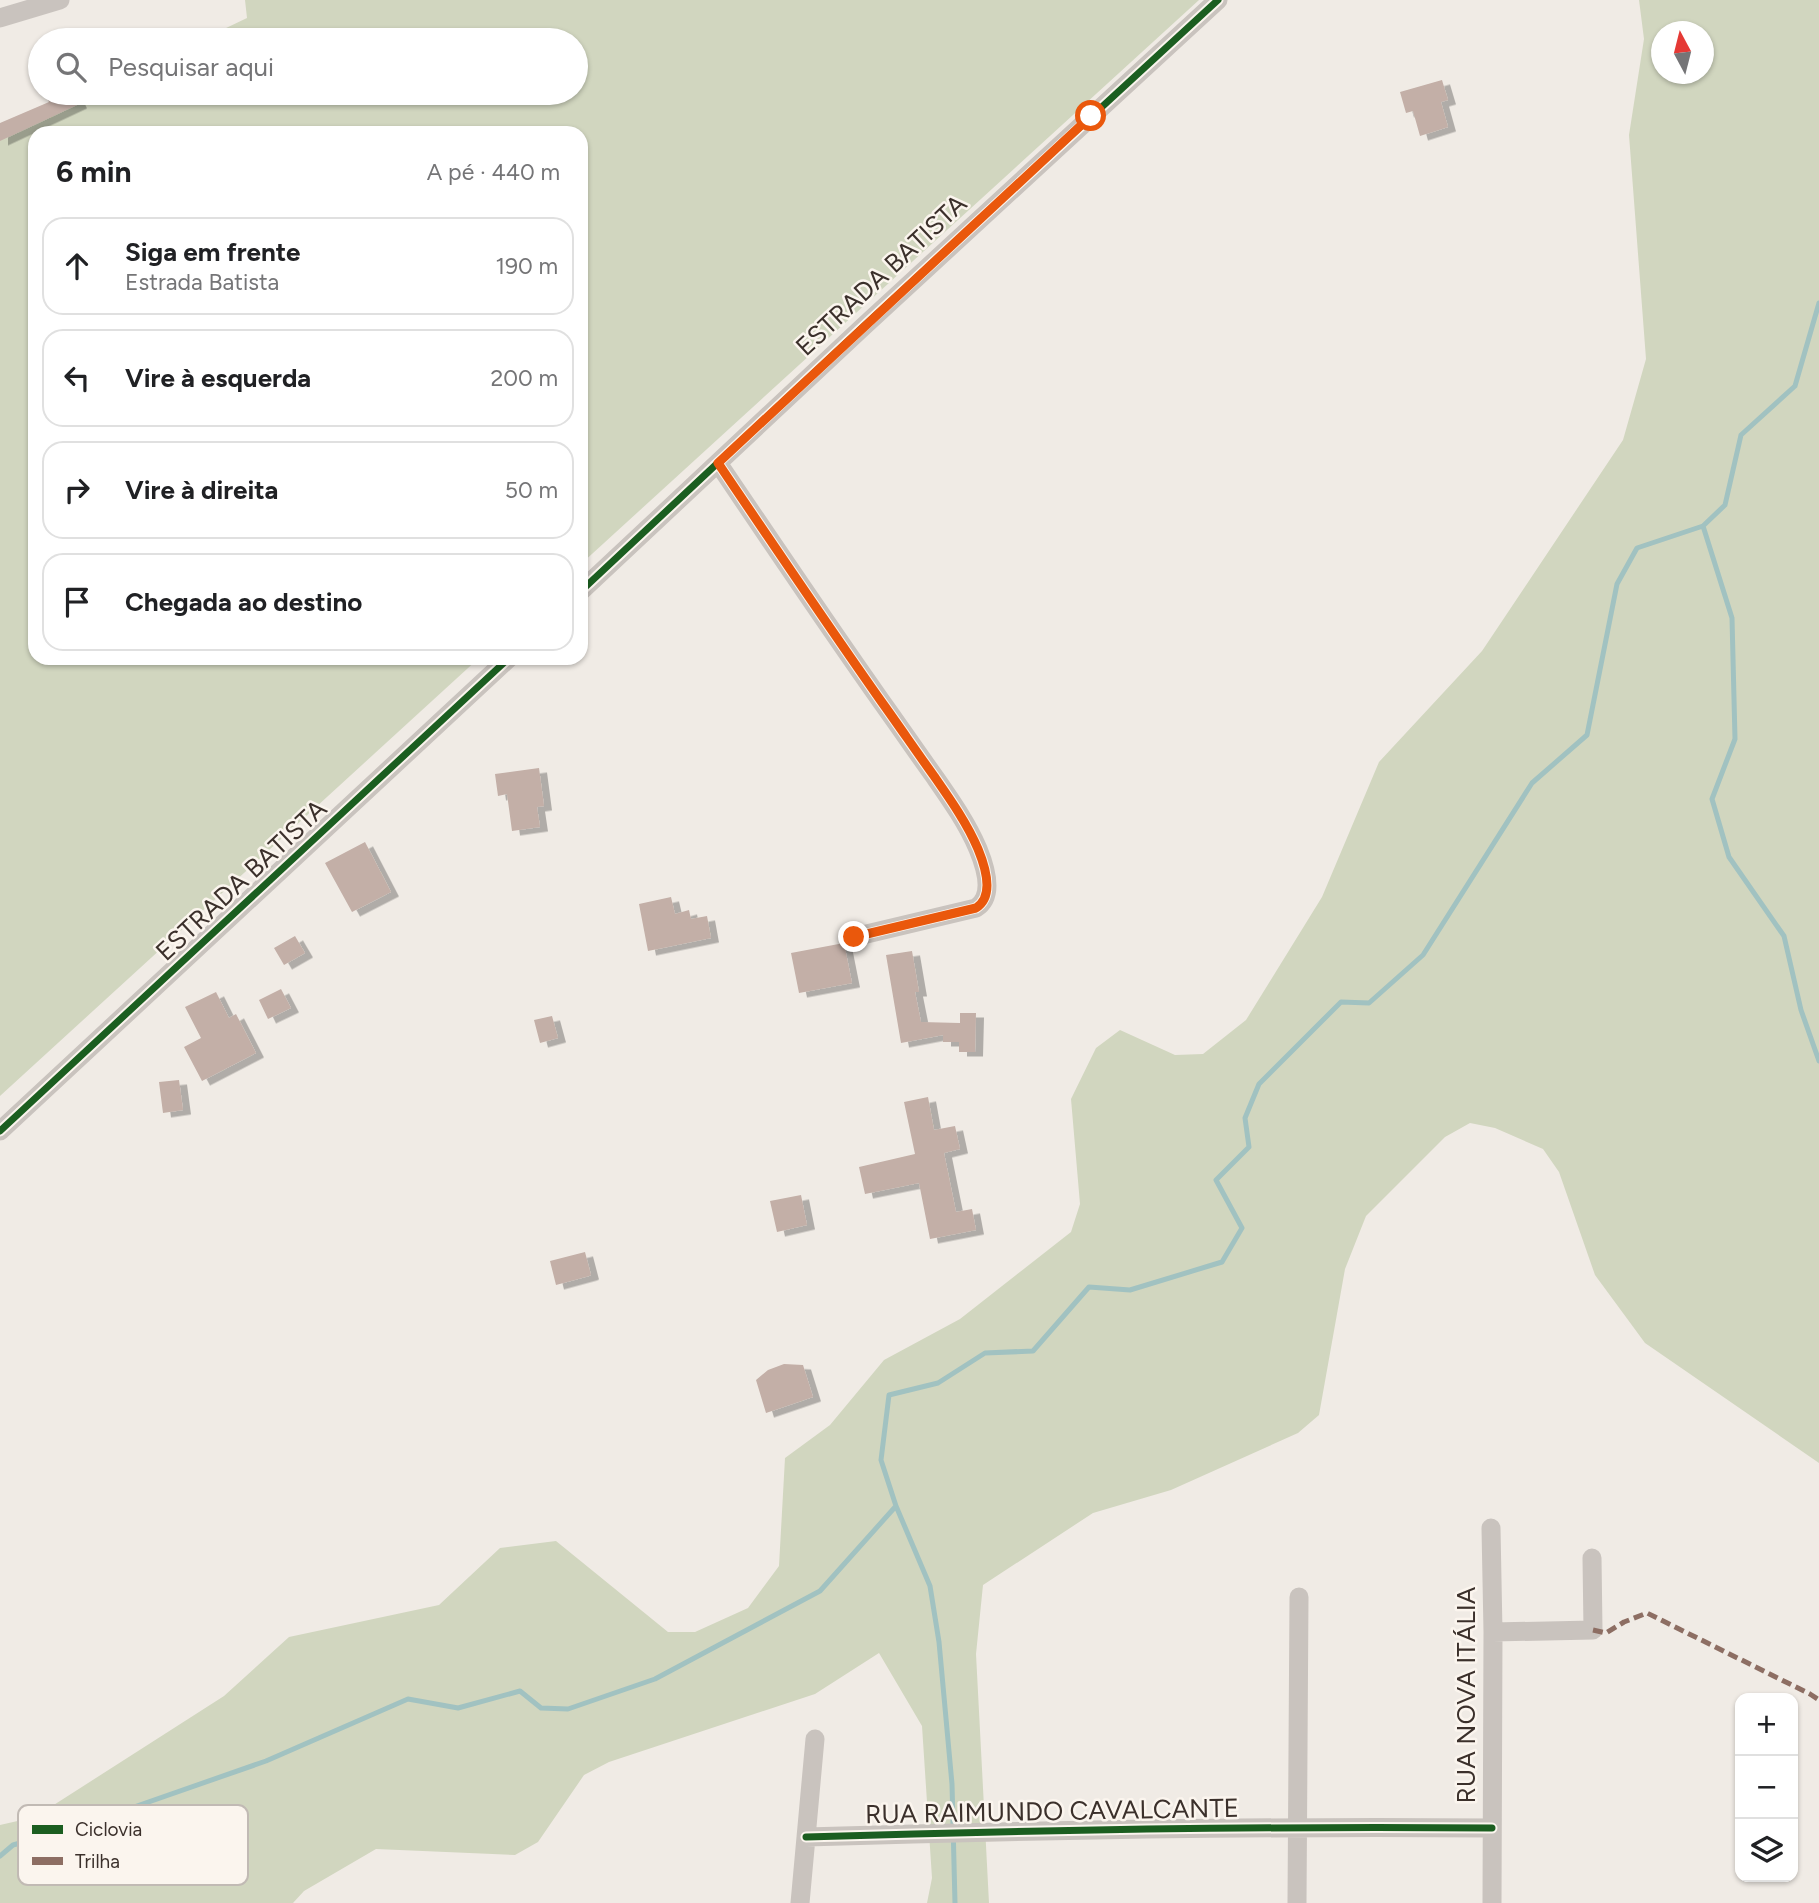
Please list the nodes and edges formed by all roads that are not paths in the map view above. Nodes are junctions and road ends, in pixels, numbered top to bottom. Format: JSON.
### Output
{"nodes":[{"id":1,"x":60,"y":0,"type":"edge"},
{"id":2,"x":1218,"y":0,"type":"edge"},
{"id":3,"x":0,"y":18,"type":"edge"},
{"id":4,"x":718,"y":463,"type":"junction"},
{"id":5,"x":588,"y":584,"type":"edge"},
{"id":6,"x":501,"y":665,"type":"edge"},
{"id":7,"x":854,"y":937,"type":"dead end"},
{"id":8,"x":0,"y":1131,"type":"edge"},
{"id":9,"x":1491,"y":1528,"type":"dead end"},
{"id":10,"x":1592,"y":1558,"type":"dead end"},
{"id":11,"x":1299,"y":1597,"type":"dead end"},
{"id":12,"x":1493,"y":1632,"type":"junction"},
{"id":13,"x":815,"y":1739,"type":"dead end"},
{"id":14,"x":1299,"y":1827,"type":"junction"},
{"id":15,"x":1492,"y":1828,"type":"junction"},
{"id":16,"x":806,"y":1837,"type":"junction"},
{"id":17,"x":800,"y":1903,"type":"edge"},
{"id":18,"x":1297,"y":1903,"type":"edge"},
{"id":19,"x":1492,"y":1903,"type":"edge"}],
"edges":[{"from":1,"to":3,"type":"street"},
{"from":2,"to":4,"type":"street","name":"ESTRADA BATISTA"},
{"from":4,"to":5,"type":"street","name":"ESTRADA BATISTA"},
{"from":4,"to":7,"type":"street"},
{"from":6,"to":8,"type":"street","name":"ESTRADA BATISTA"},
{"from":9,"to":12,"type":"street","name":"RUA NOVA ITÁLIA"},
{"from":10,"to":12,"type":"street"},
{"from":11,"to":14,"type":"street"},
{"from":12,"to":15,"type":"street","name":"RUA NOVA ITÁLIA"},
{"from":13,"to":16,"type":"street"},
{"from":14,"to":15,"type":"street","name":"RUA RAIMUNDO CAVALCANTE"},
{"from":14,"to":16,"type":"street","name":"RUA RAIMUNDO CAVALCANTE"},
{"from":14,"to":18,"type":"street"},
{"from":15,"to":19,"type":"street","name":"RUA NOVA ITÁLIA"},
{"from":16,"to":17,"type":"street"}]}
